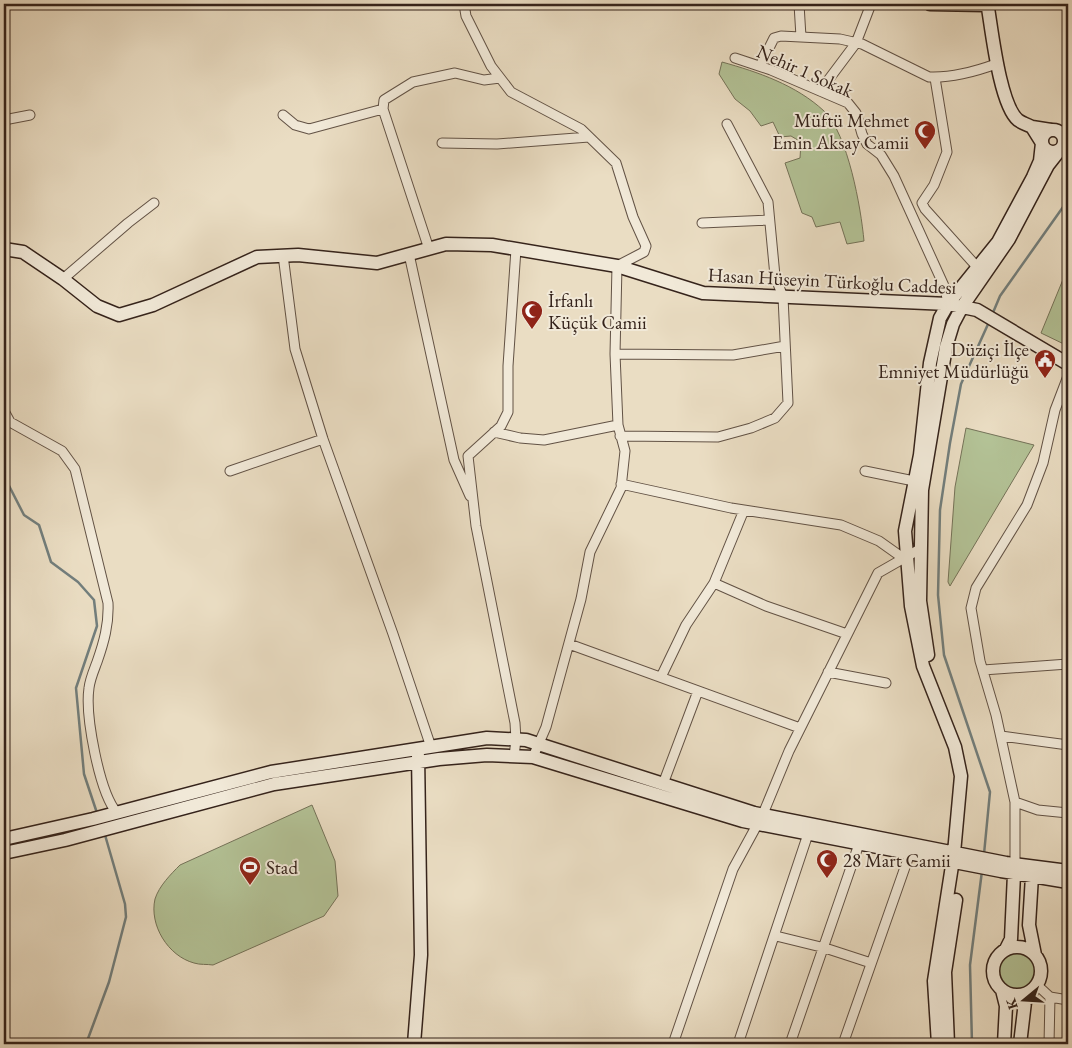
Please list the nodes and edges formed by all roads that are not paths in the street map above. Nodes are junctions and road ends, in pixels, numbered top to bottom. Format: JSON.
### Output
{"nodes":[{"id":1,"x":464,"y":4,"type":"edge"},
{"id":2,"x":799,"y":4,"type":"edge"},
{"id":3,"x":871,"y":4,"type":"edge"},
{"id":4,"x":930,"y":4,"type":"edge"},
{"id":5,"x":802,"y":38,"type":"junction"},
{"id":6,"x":856,"y":43,"type":"junction"},
{"id":7,"x":735,"y":58,"type":"dead end"},
{"id":8,"x":996,"y":64,"type":"junction"},
{"id":9,"x":760,"y":66,"type":"junction"},
{"id":10,"x":500,"y":78,"type":"junction"},
{"id":11,"x":935,"y":78,"type":"junction"},
{"id":12,"x":820,"y":91,"type":"junction"},
{"id":13,"x":383,"y":109,"type":"junction"},
{"id":14,"x":30,"y":115,"type":"dead end"},
{"id":15,"x":283,"y":115,"type":"dead end"},
{"id":16,"x":4,"y":120,"type":"edge"},
{"id":17,"x":727,"y":124,"type":"dead end"},
{"id":18,"x":1032,"y":127,"type":"junction"},
{"id":19,"x":1060,"y":133,"type":"edge"},
{"id":20,"x":589,"y":137,"type":"junction"},
{"id":21,"x":442,"y":143,"type":"dead end"},
{"id":22,"x":1042,"y":143,"type":"junction"},
{"id":23,"x":1063,"y":148,"type":"edge"},
{"id":24,"x":154,"y":203,"type":"dead end"},
{"id":25,"x":770,"y":220,"type":"junction"},
{"id":26,"x":702,"y":223,"type":"dead end"},
{"id":27,"x":5,"y":247,"type":"edge"},
{"id":28,"x":429,"y":249,"type":"junction"},
{"id":29,"x":516,"y":249,"type":"junction"},
{"id":30,"x":409,"y":254,"type":"junction"},
{"id":31,"x":283,"y":255,"type":"junction"},
{"id":32,"x":617,"y":266,"type":"junction"},
{"id":33,"x":978,"y":268,"type":"junction"},
{"id":34,"x":63,"y":279,"type":"junction"},
{"id":35,"x":783,"y":297,"type":"junction"},
{"id":36,"x":948,"y":304,"type":"junction"},
{"id":37,"x":962,"y":307,"type":"junction"},
{"id":38,"x":785,"y":346,"type":"junction"},
{"id":39,"x":615,"y":354,"type":"junction"},
{"id":40,"x":1068,"y":364,"type":"edge"},
{"id":41,"x":1068,"y":376,"type":"edge"},
{"id":42,"x":4,"y":410,"type":"edge"},
{"id":43,"x":618,"y":425,"type":"junction"},
{"id":44,"x":494,"y":432,"type":"junction"},
{"id":45,"x":620,"y":436,"type":"junction"},
{"id":46,"x":323,"y":439,"type":"junction"},
{"id":47,"x":230,"y":471,"type":"dead end"},
{"id":48,"x":865,"y":471,"type":"dead end"},
{"id":49,"x":914,"y":481,"type":"junction"},
{"id":50,"x":621,"y":484,"type":"junction"},
{"id":51,"x":473,"y":503,"type":"junction"},
{"id":52,"x":744,"y":510,"type":"junction"},
{"id":53,"x":920,"y":549,"type":"junction"},
{"id":54,"x":904,"y":558,"type":"junction"},
{"id":55,"x":714,"y":583,"type":"junction"},
{"id":56,"x":847,"y":634,"type":"junction"},
{"id":57,"x":569,"y":644,"type":"junction"},
{"id":58,"x":1068,"y":664,"type":"edge"},
{"id":59,"x":983,"y":670,"type":"junction"},
{"id":60,"x":828,"y":672,"type":"junction"},
{"id":61,"x":661,"y":677,"type":"junction"},
{"id":62,"x":886,"y":683,"type":"dead end"},
{"id":63,"x":698,"y":691,"type":"junction"},
{"id":64,"x":800,"y":728,"type":"junction"},
{"id":65,"x":1001,"y":736,"type":"junction"},
{"id":66,"x":516,"y":740,"type":"junction"},
{"id":67,"x":537,"y":744,"type":"junction"},
{"id":68,"x":1068,"y":745,"type":"edge"},
{"id":69,"x":424,"y":748,"type":"junction"},
{"id":70,"x":514,"y":756,"type":"junction"},
{"id":71,"x":533,"y":757,"type":"junction"},
{"id":72,"x":418,"y":762,"type":"junction"},
{"id":73,"x":663,"y":784,"type":"junction"},
{"id":74,"x":1015,"y":802,"type":"junction"},
{"id":75,"x":1068,"y":813,"type":"edge"},
{"id":76,"x":112,"y":814,"type":"junction"},
{"id":77,"x":760,"y":819,"type":"junction"},
{"id":78,"x":99,"y":826,"type":"junction"},
{"id":79,"x":808,"y":834,"type":"junction"},
{"id":80,"x":4,"y":839,"type":"edge"},
{"id":81,"x":859,"y":844,"type":"junction"},
{"id":82,"x":4,"y":852,"type":"edge"},
{"id":83,"x":910,"y":854,"type":"junction"},
{"id":84,"x":957,"y":858,"type":"junction"},
{"id":85,"x":1009,"y":868,"type":"junction"},
{"id":86,"x":1068,"y":872,"type":"edge"},
{"id":87,"x":1032,"y":876,"type":"junction"},
{"id":88,"x":1068,"y":882,"type":"edge"},
{"id":89,"x":776,"y":936,"type":"junction"},
{"id":90,"x":825,"y":948,"type":"junction"},
{"id":91,"x":1006,"y":949,"type":"junction"},
{"id":92,"x":1035,"y":955,"type":"junction"},
{"id":93,"x":871,"y":963,"type":"junction"},
{"id":94,"x":1035,"y":988,"type":"junction"},
{"id":95,"x":1002,"y":990,"type":"junction"},
{"id":96,"x":1050,"y":998,"type":"junction"},
{"id":97,"x":1068,"y":1000,"type":"edge"},
{"id":98,"x":414,"y":1044,"type":"edge"},
{"id":99,"x":673,"y":1044,"type":"edge"},
{"id":100,"x":738,"y":1044,"type":"edge"},
{"id":101,"x":790,"y":1044,"type":"edge"},
{"id":102,"x":843,"y":1044,"type":"edge"},
{"id":103,"x":938,"y":1044,"type":"edge"},
{"id":104,"x":948,"y":1044,"type":"edge"},
{"id":105,"x":1004,"y":1044,"type":"edge"},
{"id":106,"x":1020,"y":1044,"type":"edge"},
{"id":107,"x":1049,"y":1044,"type":"edge"}],
"edges":[{"from":1,"to":10,"type":"street"},
{"from":2,"to":5,"type":"street"},
{"from":3,"to":6,"type":"street"},
{"from":4,"to":8,"type":"street"},
{"from":5,"to":6,"type":"street"},
{"from":5,"to":9,"type":"street"},
{"from":6,"to":11,"type":"street"},
{"from":6,"to":12,"type":"street"},
{"from":7,"to":9,"type":"street","name":"Nehir 1 Sokak"},
{"from":8,"to":11,"type":"street"},
{"from":8,"to":18,"type":"street"},
{"from":9,"to":12,"type":"street","name":"Nehir 1 Sokak"},
{"from":10,"to":13,"type":"street"},
{"from":10,"to":20,"type":"street"},
{"from":11,"to":33,"type":"street"},
{"from":12,"to":36,"type":"street","name":"Nehir 1 Sokak"},
{"from":13,"to":15,"type":"street"},
{"from":13,"to":28,"type":"street"},
{"from":14,"to":16,"type":"street"},
{"from":17,"to":25,"type":"street"},
{"from":18,"to":19,"type":"street"},
{"from":18,"to":22,"type":"street"},
{"from":19,"to":22,"type":"street"},
{"from":19,"to":23,"type":"street"},
{"from":20,"to":21,"type":"street"},
{"from":20,"to":32,"type":"street"},
{"from":22,"to":23,"type":"street"},
{"from":22,"to":33,"type":"street"},
{"from":23,"to":37,"type":"street"},
{"from":24,"to":34,"type":"street"},
{"from":25,"to":26,"type":"street"},
{"from":25,"to":35,"type":"street"},
{"from":27,"to":34,"type":"street","name":"Hasan Hüseyin Türkoğlu Caddesi"},
{"from":28,"to":29,"type":"street","name":"Hasan Hüseyin Türkoğlu Caddesi"},
{"from":28,"to":30,"type":"street","name":"Hasan Hüseyin Türkoğlu Caddesi"},
{"from":29,"to":32,"type":"street","name":"Hasan Hüseyin Türkoğlu Caddesi"},
{"from":29,"to":44,"type":"street"},
{"from":30,"to":31,"type":"street","name":"Hasan Hüseyin Türkoğlu Caddesi"},
{"from":30,"to":51,"type":"street"},
{"from":31,"to":34,"type":"street","name":"Hasan Hüseyin Türkoğlu Caddesi"},
{"from":31,"to":46,"type":"street"},
{"from":32,"to":35,"type":"street","name":"Hasan Hüseyin Türkoğlu Caddesi"},
{"from":32,"to":39,"type":"street"},
{"from":33,"to":36,"type":"street"},
{"from":35,"to":36,"type":"street","name":"Hasan Hüseyin Türkoğlu Caddesi"},
{"from":35,"to":38,"type":"street"},
{"from":36,"to":37,"type":"street","name":"Hasan Hüseyin Türkoğlu Caddesi"},
{"from":36,"to":49,"type":"street"},
{"from":37,"to":40,"type":"street","name":"Hasan Hüseyin Türkoğlu Caddesi"},
{"from":37,"to":53,"type":"street"},
{"from":38,"to":39,"type":"street"},
{"from":38,"to":45,"type":"street"},
{"from":39,"to":43,"type":"street"},
{"from":41,"to":59,"type":"street"},
{"from":42,"to":76,"type":"street"},
{"from":43,"to":44,"type":"street"},
{"from":43,"to":45,"type":"street"},
{"from":44,"to":51,"type":"street"},
{"from":45,"to":50,"type":"street"},
{"from":46,"to":47,"type":"street"},
{"from":46,"to":69,"type":"street"},
{"from":48,"to":49,"type":"street"},
{"from":49,"to":54,"type":"street"},
{"from":50,"to":52,"type":"street"},
{"from":50,"to":57,"type":"street"},
{"from":51,"to":66,"type":"street"},
{"from":52,"to":54,"type":"street"},
{"from":52,"to":55,"type":"street"},
{"from":53,"to":54,"type":"street"},
{"from":53,"to":84,"type":"street"},
{"from":54,"to":56,"type":"street"},
{"from":54,"to":84,"type":"street"},
{"from":55,"to":56,"type":"street"},
{"from":55,"to":61,"type":"street"},
{"from":56,"to":60,"type":"street"},
{"from":57,"to":61,"type":"street"},
{"from":57,"to":67,"type":"street"},
{"from":58,"to":59,"type":"street"},
{"from":59,"to":65,"type":"street"},
{"from":60,"to":62,"type":"street"},
{"from":60,"to":64,"type":"street"},
{"from":61,"to":63,"type":"street"},
{"from":63,"to":64,"type":"street"},
{"from":63,"to":73,"type":"street"},
{"from":64,"to":77,"type":"street"},
{"from":65,"to":68,"type":"street"},
{"from":65,"to":74,"type":"street"},
{"from":66,"to":67,"type":"street"},
{"from":66,"to":69,"type":"street"},
{"from":66,"to":70,"type":"street"},
{"from":67,"to":71,"type":"street"},
{"from":67,"to":73,"type":"street"},
{"from":69,"to":72,"type":"street"},
{"from":69,"to":76,"type":"street"},
{"from":70,"to":71,"type":"street"},
{"from":70,"to":72,"type":"street"},
{"from":71,"to":77,"type":"street"},
{"from":72,"to":78,"type":"street"},
{"from":72,"to":98,"type":"street"},
{"from":73,"to":77,"type":"street"},
{"from":74,"to":75,"type":"street"},
{"from":74,"to":85,"type":"street"},
{"from":76,"to":78,"type":"street"},
{"from":77,"to":79,"type":"street"},
{"from":77,"to":84,"type":"street"},
{"from":77,"to":99,"type":"street"},
{"from":78,"to":80,"type":"street"},
{"from":78,"to":82,"type":"street"},
{"from":79,"to":81,"type":"street"},
{"from":79,"to":89,"type":"street"},
{"from":81,"to":83,"type":"street"},
{"from":81,"to":90,"type":"street"},
{"from":83,"to":84,"type":"street"},
{"from":83,"to":93,"type":"street"},
{"from":84,"to":85,"type":"street"},
{"from":84,"to":103,"type":"street"},
{"from":84,"to":104,"type":"street"},
{"from":85,"to":86,"type":"street"},
{"from":85,"to":87,"type":"street"},
{"from":85,"to":91,"type":"street"},
{"from":87,"to":88,"type":"street"},
{"from":87,"to":92,"type":"street"},
{"from":89,"to":90,"type":"street"},
{"from":89,"to":100,"type":"street"},
{"from":90,"to":93,"type":"street"},
{"from":90,"to":101,"type":"street"},
{"from":91,"to":92,"type":"street"},
{"from":91,"to":95,"type":"street"},
{"from":92,"to":94,"type":"street"},
{"from":93,"to":102,"type":"street"},
{"from":94,"to":95,"type":"street"},
{"from":94,"to":96,"type":"street"},
{"from":94,"to":106,"type":"street"},
{"from":95,"to":105,"type":"street"},
{"from":96,"to":97,"type":"street"},
{"from":96,"to":107,"type":"street"}]}
